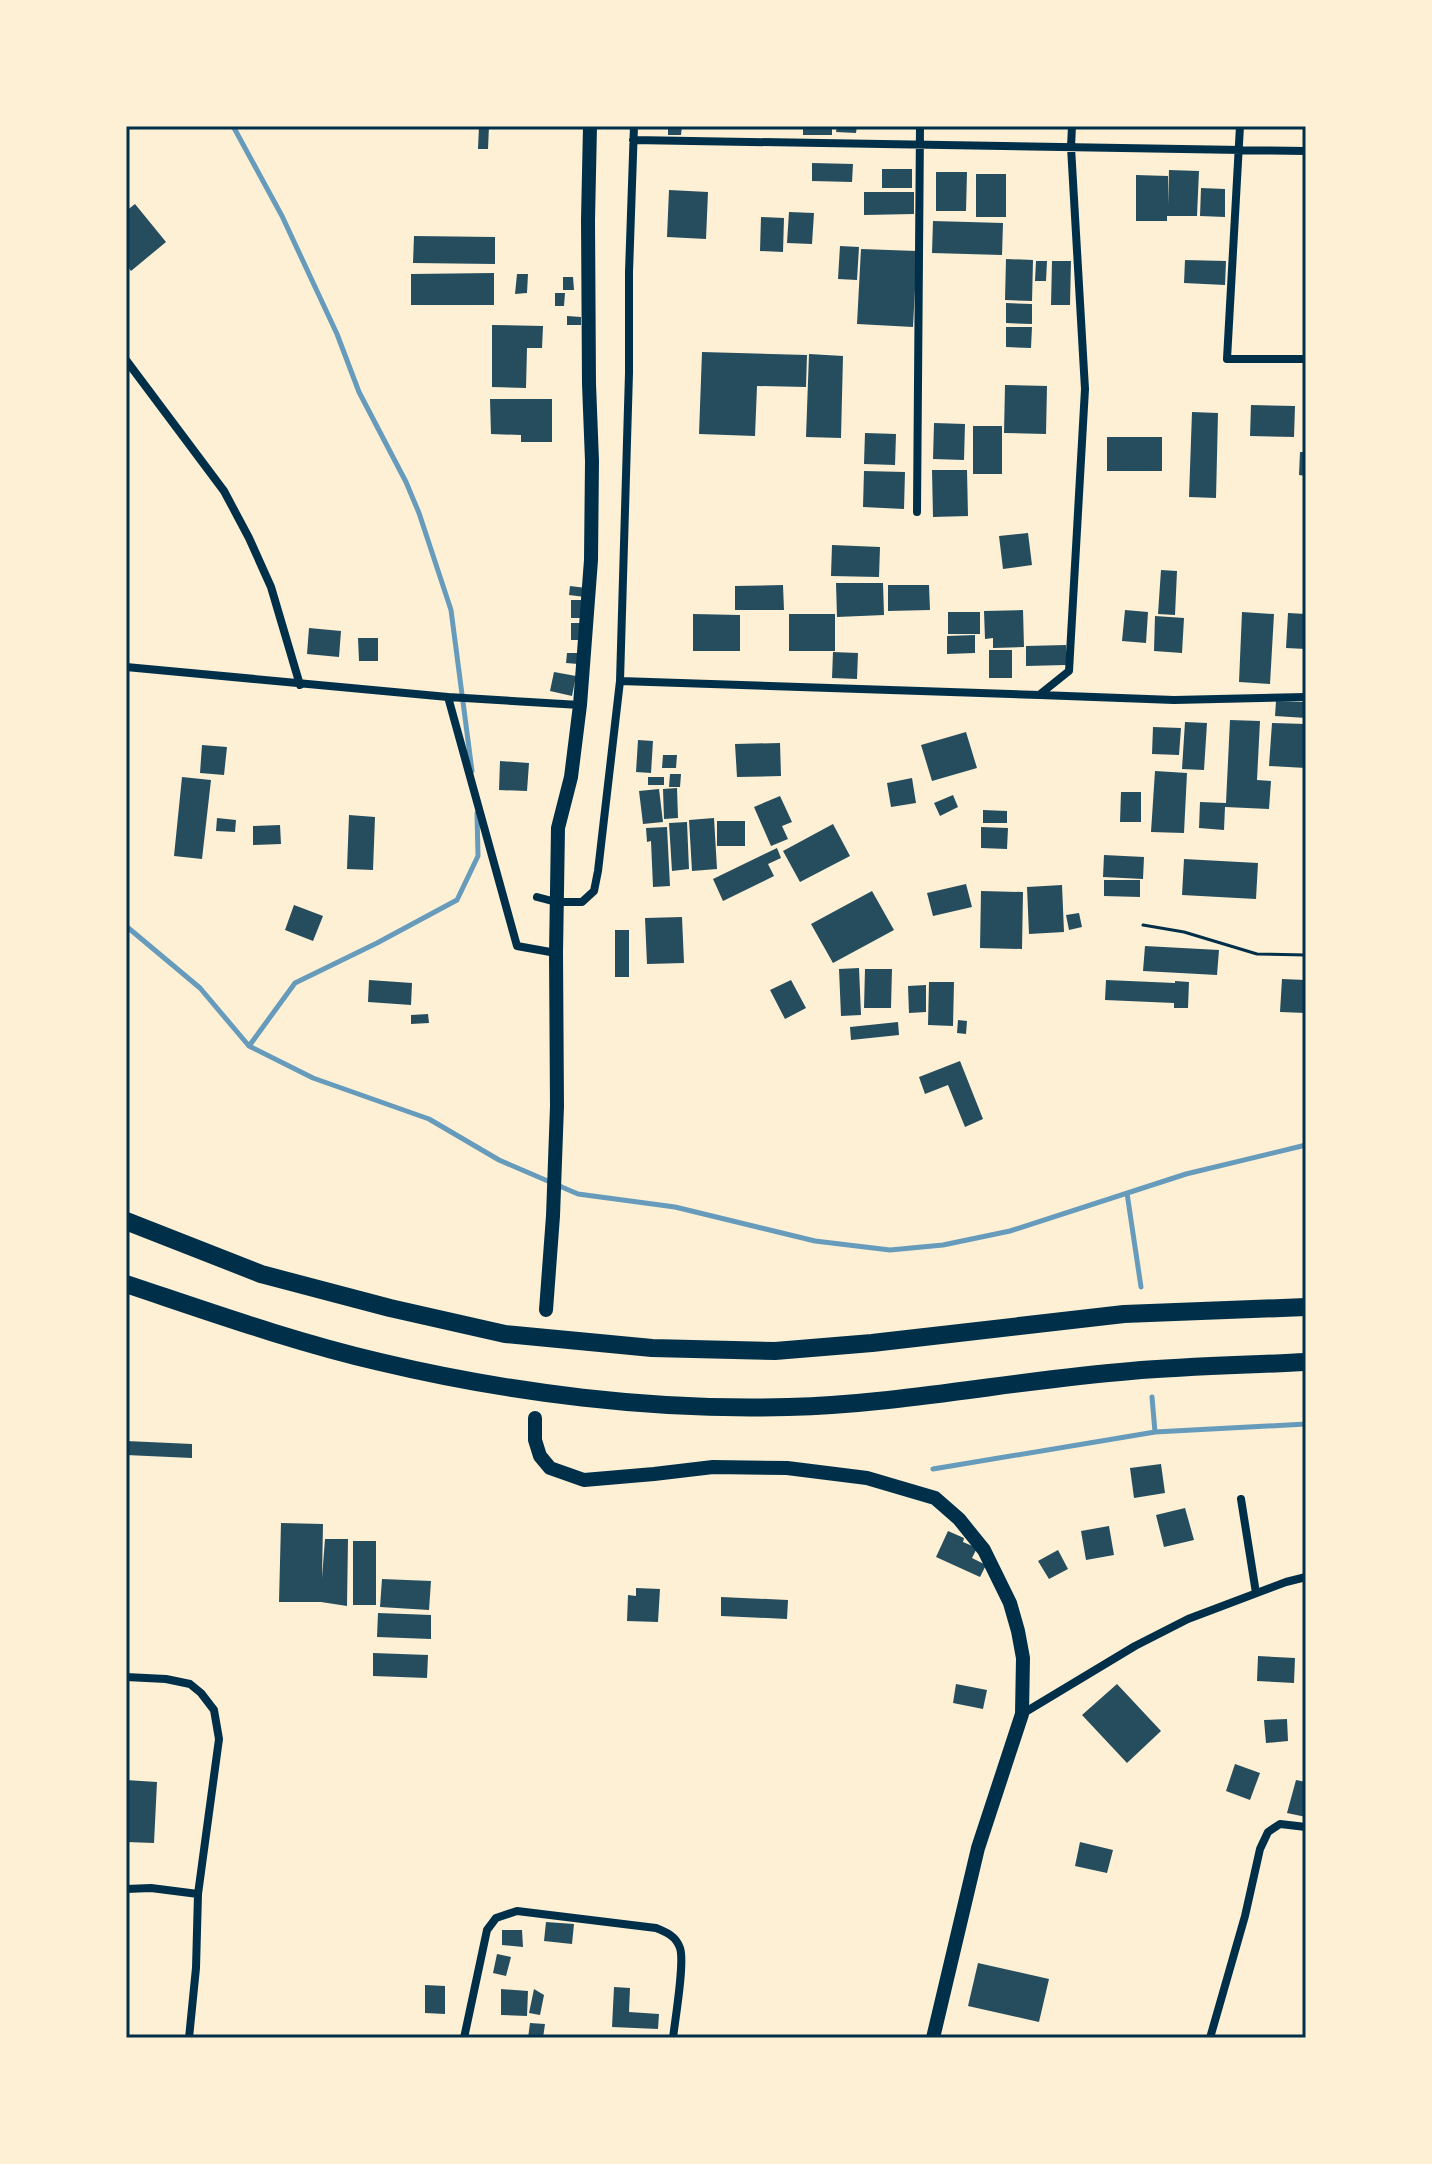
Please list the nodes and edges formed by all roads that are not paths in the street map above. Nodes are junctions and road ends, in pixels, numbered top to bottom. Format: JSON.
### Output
{"nodes":[{"id":1,"x":590,"y":126,"type":"edge"},
{"id":2,"x":634,"y":126,"type":"edge"},
{"id":3,"x":920,"y":126,"type":"edge"},
{"id":4,"x":1072,"y":126,"type":"edge"},
{"id":5,"x":1240,"y":126,"type":"edge"},
{"id":6,"x":633,"y":140,"type":"junction"},
{"id":7,"x":920,"y":145,"type":"junction"},
{"id":8,"x":1071,"y":147,"type":"junction"},
{"id":9,"x":1239,"y":150,"type":"junction"},
{"id":10,"x":1306,"y":151,"type":"edge"},
{"id":11,"x":1306,"y":359,"type":"edge"},
{"id":12,"x":126,"y":360,"type":"edge"},
{"id":13,"x":917,"y":512,"type":"dead end"},
{"id":14,"x":126,"y":667,"type":"edge"},
{"id":15,"x":620,"y":681,"type":"junction"},
{"id":16,"x":300,"y":685,"type":"junction"},
{"id":17,"x":1039,"y":695,"type":"junction"},
{"id":18,"x":448,"y":697,"type":"junction"},
{"id":19,"x":1306,"y":697,"type":"edge"},
{"id":20,"x":580,"y":705,"type":"junction"},
{"id":21,"x":537,"y":897,"type":"dead end"},
{"id":22,"x":556,"y":902,"type":"junction"},
{"id":23,"x":556,"y":953,"type":"junction"},
{"id":24,"x":126,"y":1221,"type":"edge"},
{"id":25,"x":126,"y":1284,"type":"edge"},
{"id":26,"x":1306,"y":1307,"type":"edge"},
{"id":27,"x":546,"y":1310,"type":"dead end"},
{"id":28,"x":1306,"y":1362,"type":"edge"},
{"id":29,"x":535,"y":1418,"type":"dead end"},
{"id":30,"x":1241,"y":1499,"type":"dead end"},
{"id":31,"x":1306,"y":1577,"type":"edge"},
{"id":32,"x":1256,"y":1593,"type":"junction"},
{"id":33,"x":126,"y":1677,"type":"edge"},
{"id":34,"x":1022,"y":1714,"type":"junction"},
{"id":35,"x":1306,"y":1827,"type":"edge"},
{"id":36,"x":126,"y":1889,"type":"edge"},
{"id":37,"x":198,"y":1894,"type":"junction"},
{"id":38,"x":189,"y":2038,"type":"edge"},
{"id":39,"x":464,"y":2038,"type":"edge"},
{"id":40,"x":673,"y":2038,"type":"edge"},
{"id":41,"x":933,"y":2038,"type":"edge"},
{"id":42,"x":1210,"y":2038,"type":"edge"}],
"edges":[{"from":1,"to":20,"type":"street"},
{"from":2,"to":6,"type":"street"},
{"from":3,"to":7,"type":"street"},
{"from":4,"to":8,"type":"street"},
{"from":5,"to":9,"type":"street"},
{"from":6,"to":7,"type":"street"},
{"from":6,"to":15,"type":"street"},
{"from":7,"to":8,"type":"street"},
{"from":7,"to":13,"type":"street"},
{"from":8,"to":9,"type":"street"},
{"from":8,"to":17,"type":"street"},
{"from":9,"to":10,"type":"street"},
{"from":9,"to":11,"type":"street"},
{"from":12,"to":16,"type":"street"},
{"from":14,"to":16,"type":"street"},
{"from":15,"to":17,"type":"street"},
{"from":15,"to":22,"type":"street"},
{"from":16,"to":18,"type":"street"},
{"from":17,"to":19,"type":"street"},
{"from":18,"to":20,"type":"street"},
{"from":18,"to":23,"type":"street"},
{"from":20,"to":22,"type":"street"},
{"from":21,"to":22,"type":"street"},
{"from":22,"to":23,"type":"street"},
{"from":23,"to":27,"type":"street"},
{"from":24,"to":26,"type":"highway"},
{"from":25,"to":28,"type":"highway"},
{"from":29,"to":34,"type":"street"},
{"from":30,"to":32,"type":"street"},
{"from":31,"to":32,"type":"street"},
{"from":32,"to":34,"type":"street"},
{"from":33,"to":37,"type":"street"},
{"from":34,"to":41,"type":"street"},
{"from":35,"to":42,"type":"street"},
{"from":36,"to":37,"type":"street"},
{"from":37,"to":38,"type":"street"},
{"from":39,"to":40,"type":"street"}]}
